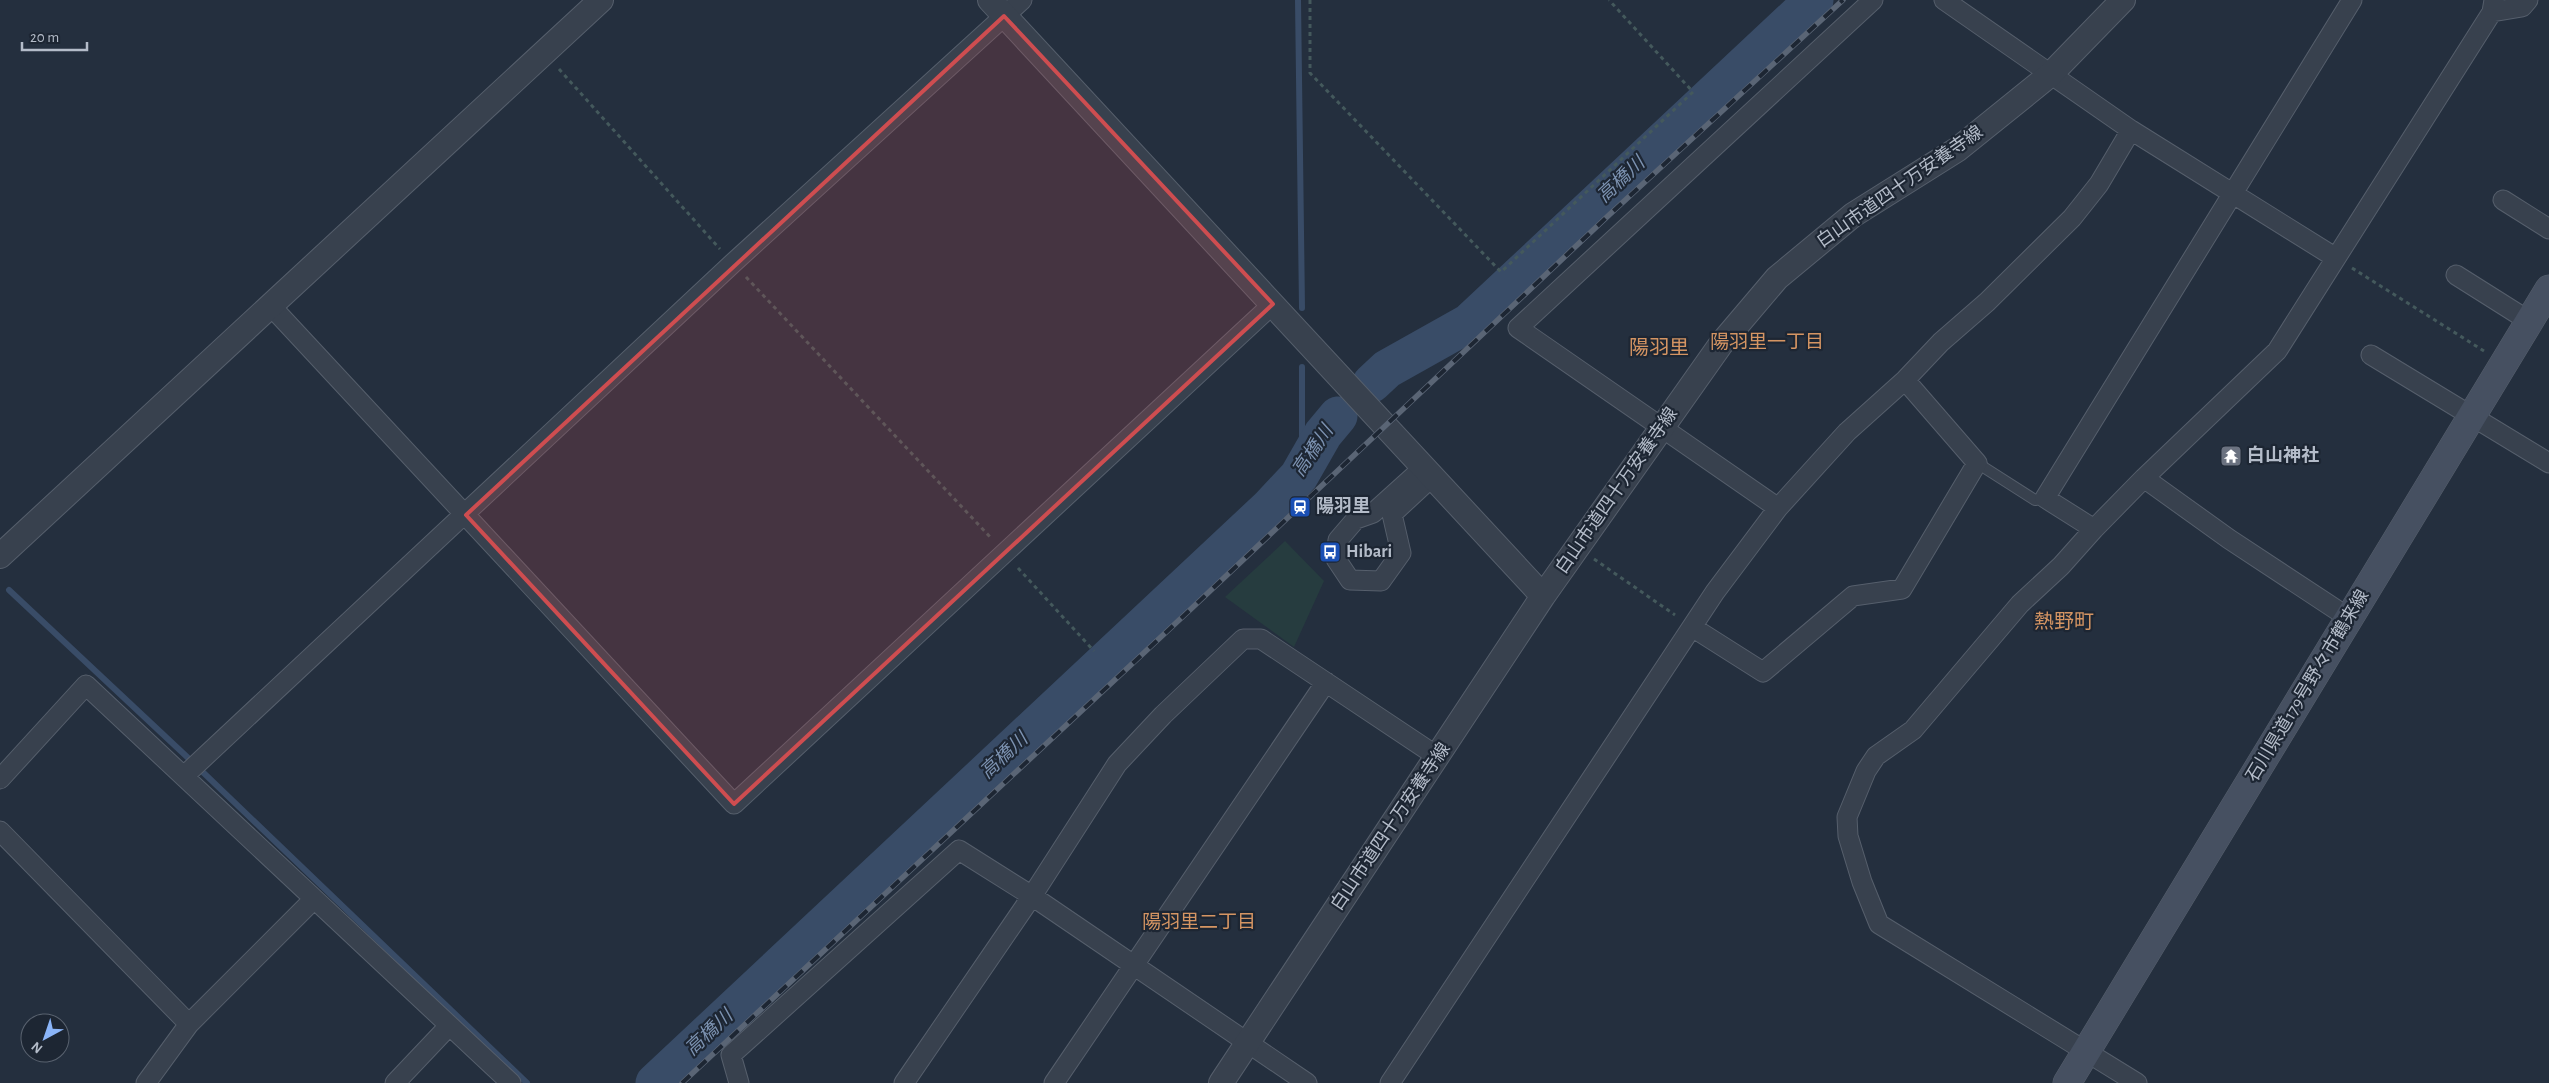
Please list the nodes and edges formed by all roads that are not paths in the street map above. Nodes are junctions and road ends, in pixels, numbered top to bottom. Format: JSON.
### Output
{"nodes":[{"id":1,"x":600,"y":0,"type":"edge"},
{"id":2,"x":1022,"y":0,"type":"edge"},
{"id":3,"x":1873,"y":0,"type":"edge"},
{"id":4,"x":1944,"y":0,"type":"edge"},
{"id":5,"x":2123,"y":0,"type":"edge"},
{"id":6,"x":2352,"y":0,"type":"edge"},
{"id":7,"x":2528,"y":0,"type":"edge"},
{"id":8,"x":2493,"y":6,"type":"edge"},
{"id":9,"x":997,"y":8,"type":"edge"},
{"id":10,"x":2051,"y":74,"type":"junction"},
{"id":11,"x":2131,"y":130,"type":"junction"},
{"id":12,"x":2232,"y":195,"type":"junction"},
{"id":13,"x":2503,"y":200,"type":"dead end"},
{"id":14,"x":2549,"y":229,"type":"edge"},
{"id":15,"x":2336,"y":258,"type":"junction"},
{"id":16,"x":2456,"y":275,"type":"dead end"},
{"id":17,"x":2549,"y":289,"type":"edge"},
{"id":18,"x":1273,"y":304,"type":"junction"},
{"id":19,"x":270,"y":305,"type":"junction"},
{"id":20,"x":2529,"y":321,"type":"junction"},
{"id":21,"x":2370,"y":355,"type":"dead end"},
{"id":22,"x":1905,"y":380,"type":"junction"},
{"id":23,"x":2470,"y":416,"type":"junction"},
{"id":24,"x":1662,"y":426,"type":"junction"},
{"id":25,"x":1977,"y":463,"type":"junction"},
{"id":26,"x":2549,"y":463,"type":"edge"},
{"id":27,"x":1428,"y":472,"type":"junction"},
{"id":28,"x":2144,"y":478,"type":"junction"},
{"id":29,"x":2045,"y":498,"type":"junction"},
{"id":30,"x":1778,"y":508,"type":"junction"},
{"id":31,"x":466,"y":516,"type":"junction"},
{"id":32,"x":2094,"y":529,"type":"junction"},
{"id":33,"x":0,"y":556,"type":"edge"},
{"id":34,"x":1543,"y":596,"type":"junction"},
{"id":35,"x":2349,"y":618,"type":"junction"},
{"id":36,"x":1692,"y":627,"type":"junction"},
{"id":37,"x":1326,"y":682,"type":"junction"},
{"id":38,"x":1438,"y":757,"type":"junction"},
{"id":39,"x":192,"y":770,"type":"junction"},
{"id":40,"x":0,"y":779,"type":"edge"},
{"id":41,"x":0,"y":831,"type":"edge"},
{"id":42,"x":1032,"y":896,"type":"junction"},
{"id":43,"x":314,"y":899,"type":"junction"},
{"id":44,"x":1134,"y":967,"type":"junction"},
{"id":45,"x":188,"y":1024,"type":"junction"},
{"id":46,"x":449,"y":1026,"type":"junction"},
{"id":47,"x":1248,"y":1044,"type":"junction"},
{"id":48,"x":2086,"y":1052,"type":"junction"},
{"id":49,"x":146,"y":1083,"type":"edge"},
{"id":50,"x":395,"y":1083,"type":"edge"},
{"id":51,"x":510,"y":1083,"type":"edge"},
{"id":52,"x":739,"y":1083,"type":"edge"},
{"id":53,"x":904,"y":1083,"type":"edge"},
{"id":54,"x":1054,"y":1083,"type":"edge"},
{"id":55,"x":1221,"y":1083,"type":"edge"},
{"id":56,"x":1307,"y":1083,"type":"edge"},
{"id":57,"x":1390,"y":1083,"type":"edge"},
{"id":58,"x":2066,"y":1083,"type":"edge"},
{"id":59,"x":2137,"y":1083,"type":"edge"}],
"edges":[{"from":1,"to":19,"type":"street"},
{"from":2,"to":9,"type":"street"},
{"from":3,"to":24,"type":"street"},
{"from":4,"to":10,"type":"street"},
{"from":5,"to":10,"type":"street","name":"白山市道四十万安養寺線"},
{"from":6,"to":12,"type":"street"},
{"from":7,"to":8,"type":"street"},
{"from":8,"to":15,"type":"street"},
{"from":9,"to":18,"type":"street"},
{"from":9,"to":31,"type":"street"},
{"from":10,"to":11,"type":"street"},
{"from":10,"to":24,"type":"street","name":"白山市道四十万安養寺線"},
{"from":11,"to":12,"type":"street"},
{"from":11,"to":22,"type":"street"},
{"from":12,"to":15,"type":"street"},
{"from":12,"to":29,"type":"street"},
{"from":13,"to":14,"type":"street"},
{"from":15,"to":28,"type":"street"},
{"from":16,"to":20,"type":"street"},
{"from":17,"to":20,"type":"main road","name":"石川県道179号野々市鶴来線"},
{"from":18,"to":27,"type":"street"},
{"from":18,"to":31,"type":"street"},
{"from":19,"to":31,"type":"street"},
{"from":19,"to":33,"type":"street"},
{"from":20,"to":23,"type":"main road","name":"石川県道179号野々市鶴来線"},
{"from":21,"to":23,"type":"street"},
{"from":22,"to":25,"type":"street"},
{"from":22,"to":30,"type":"street"},
{"from":23,"to":26,"type":"street"},
{"from":23,"to":35,"type":"main road","name":"石川県道179号野々市鶴来線"},
{"from":24,"to":30,"type":"street"},
{"from":24,"to":34,"type":"street","name":"白山市道四十万安養寺線"},
{"from":25,"to":29,"type":"lane"},
{"from":25,"to":36,"type":"street"},
{"from":27,"to":27,"type":"street"},
{"from":27,"to":34,"type":"street"},
{"from":28,"to":32,"type":"street"},
{"from":28,"to":35,"type":"street"},
{"from":29,"to":32,"type":"street"},
{"from":30,"to":36,"type":"street"},
{"from":31,"to":39,"type":"street"},
{"from":32,"to":48,"type":"street"},
{"from":34,"to":38,"type":"street","name":"白山市道四十万安養寺線"},
{"from":35,"to":48,"type":"main road","name":"石川県道179号野々市鶴来線"},
{"from":36,"to":57,"type":"street"},
{"from":37,"to":38,"type":"street"},
{"from":37,"to":42,"type":"street"},
{"from":37,"to":44,"type":"street"},
{"from":38,"to":47,"type":"street","name":"白山市道四十万安養寺線"},
{"from":39,"to":40,"type":"street"},
{"from":39,"to":43,"type":"street"},
{"from":41,"to":45,"type":"street"},
{"from":42,"to":44,"type":"street"},
{"from":42,"to":52,"type":"street"},
{"from":42,"to":53,"type":"street"},
{"from":43,"to":45,"type":"street"},
{"from":43,"to":46,"type":"street"},
{"from":44,"to":47,"type":"street"},
{"from":44,"to":54,"type":"street"},
{"from":45,"to":49,"type":"street"},
{"from":46,"to":50,"type":"street"},
{"from":46,"to":51,"type":"street"},
{"from":47,"to":55,"type":"street","name":"白山市道四十万安養寺線"},
{"from":47,"to":56,"type":"street"},
{"from":48,"to":58,"type":"main road","name":"石川県道179号野々市鶴来線"},
{"from":48,"to":59,"type":"street"}]}
